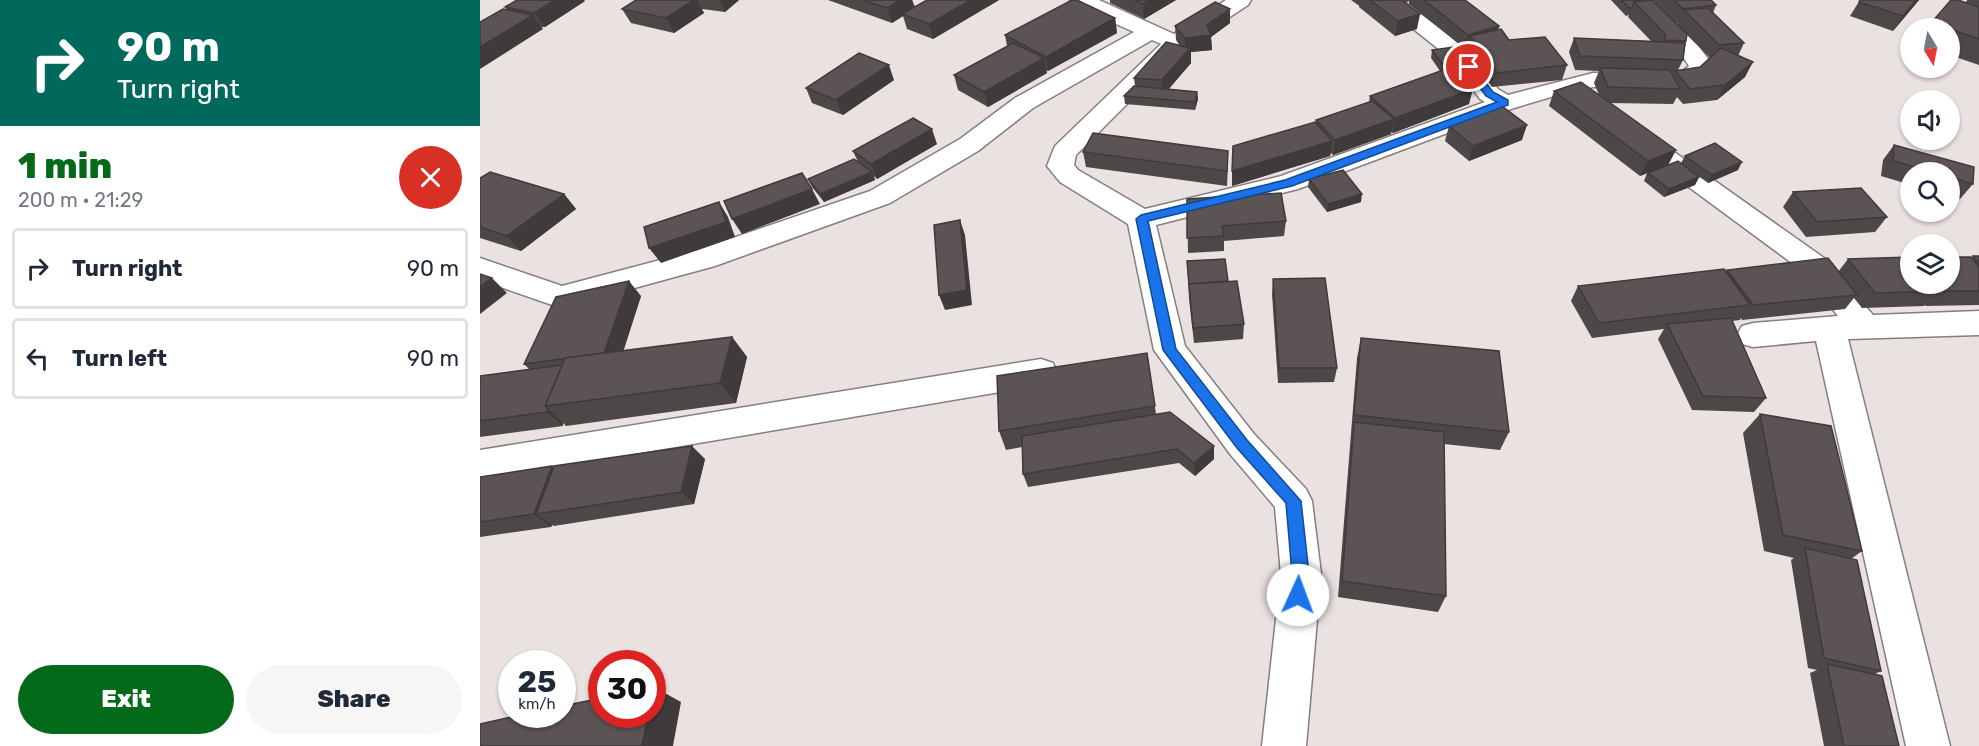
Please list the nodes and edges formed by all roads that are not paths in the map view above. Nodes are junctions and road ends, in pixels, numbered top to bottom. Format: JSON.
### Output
{"nodes":[{"id":1,"x":1081,"y":0,"type":"edge"},
{"id":2,"x":1240,"y":0,"type":"edge"},
{"id":3,"x":1388,"y":0,"type":"edge"},
{"id":4,"x":1639,"y":0,"type":"edge"},
{"id":5,"x":1163,"y":37,"type":"junction"},
{"id":6,"x":1564,"y":86,"type":"junction"},
{"id":7,"x":1505,"y":103,"type":"junction"},
{"id":8,"x":1141,"y":219,"type":"junction"},
{"id":9,"x":480,"y":269,"type":"edge"},
{"id":10,"x":1979,"y":323,"type":"edge"},
{"id":11,"x":1847,"y":327,"type":"junction"},
{"id":12,"x":1753,"y":335,"type":"dead end"},
{"id":13,"x":1170,"y":350,"type":"junction"},
{"id":14,"x":1134,"y":356,"type":"edge"},
{"id":15,"x":1076,"y":366,"type":"edge"},
{"id":16,"x":480,"y":465,"type":"edge"},
{"id":17,"x":1284,"y":746,"type":"edge"},
{"id":18,"x":1929,"y":746,"type":"edge"}],
"edges":[{"from":1,"to":5,"type":"street"},
{"from":2,"to":5,"type":"street"},
{"from":3,"to":7,"type":"street"},
{"from":4,"to":6,"type":"street"},
{"from":5,"to":8,"type":"street"},
{"from":5,"to":9,"type":"street"},
{"from":6,"to":7,"type":"street"},
{"from":6,"to":11,"type":"street"},
{"from":7,"to":8,"type":"street"},
{"from":8,"to":13,"type":"street"},
{"from":10,"to":11,"type":"street"},
{"from":11,"to":12,"type":"street"},
{"from":11,"to":18,"type":"street"},
{"from":13,"to":14,"type":"street"},
{"from":13,"to":17,"type":"street"},
{"from":15,"to":16,"type":"street"}]}
